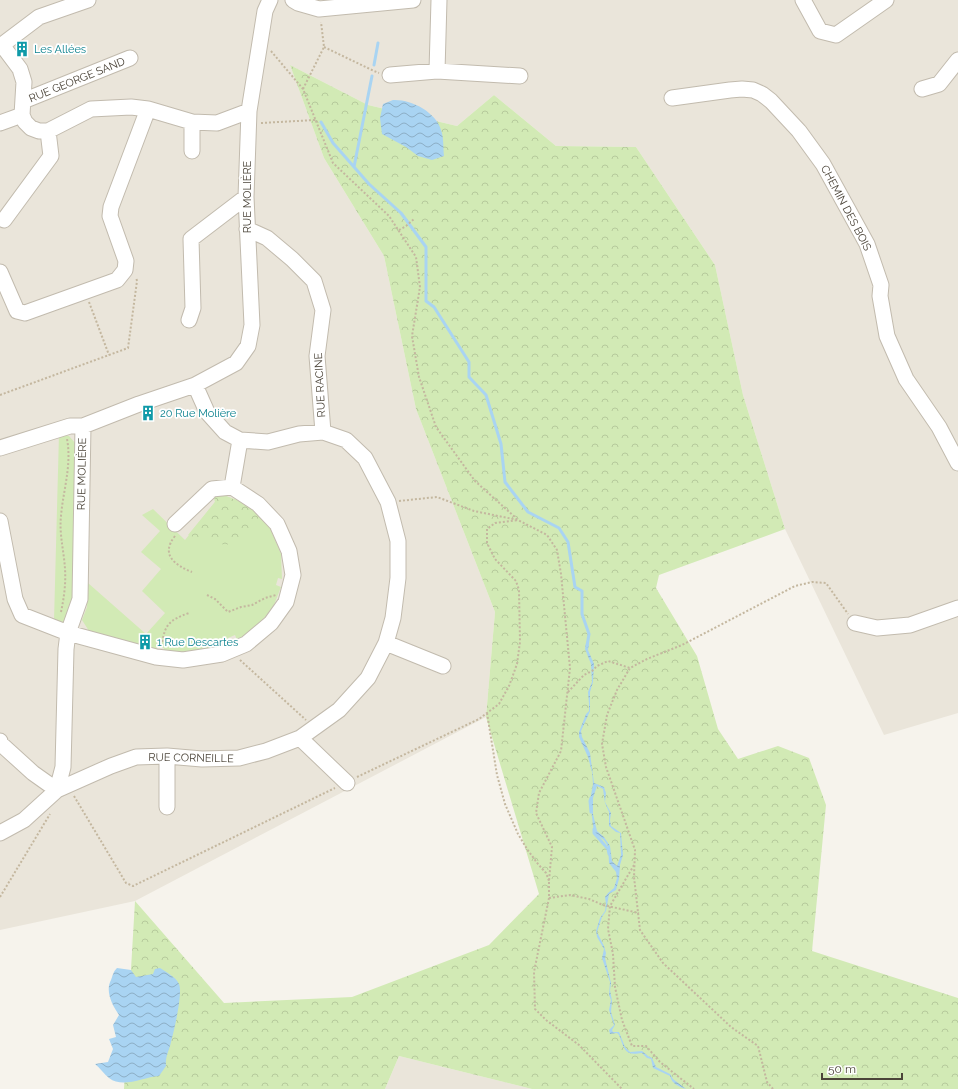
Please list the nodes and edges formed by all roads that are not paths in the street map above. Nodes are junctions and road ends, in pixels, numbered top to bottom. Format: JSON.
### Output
{"nodes":[{"id":1,"x":88,"y":0,"type":"edge"},
{"id":2,"x":270,"y":0,"type":"edge"},
{"id":3,"x":293,"y":0,"type":"edge"},
{"id":4,"x":413,"y":0,"type":"edge"},
{"id":5,"x":438,"y":0,"type":"edge"},
{"id":6,"x":803,"y":0,"type":"edge"},
{"id":7,"x":886,"y":0,"type":"edge"},
{"id":8,"x":1,"y":46,"type":"edge"},
{"id":9,"x":130,"y":58,"type":"dead end"},
{"id":10,"x":958,"y":60,"type":"edge"},
{"id":11,"x":438,"y":71,"type":"junction"},
{"id":12,"x":390,"y":75,"type":"road end"},
{"id":13,"x":520,"y":76,"type":"dead end"},
{"id":14,"x":922,"y":89,"type":"dead end"},
{"id":15,"x":672,"y":98,"type":"dead end"},
{"id":16,"x":23,"y":108,"type":"junction"},
{"id":17,"x":148,"y":109,"type":"junction"},
{"id":18,"x":248,"y":117,"type":"junction"},
{"id":19,"x":192,"y":122,"type":"junction"},
{"id":20,"x":0,"y":123,"type":"edge"},
{"id":21,"x":48,"y":131,"type":"junction"},
{"id":22,"x":192,"y":151,"type":"dead end"},
{"id":23,"x":246,"y":197,"type":"junction"},
{"id":24,"x":4,"y":220,"type":"dead end"},
{"id":25,"x":247,"y":229,"type":"junction"},
{"id":26,"x":0,"y":272,"type":"edge"},
{"id":27,"x":188,"y":320,"type":"dead end"},
{"id":28,"x":195,"y":385,"type":"junction"},
{"id":29,"x":83,"y":426,"type":"junction"},
{"id":30,"x":323,"y":432,"type":"junction"},
{"id":31,"x":240,"y":440,"type":"junction"},
{"id":32,"x":0,"y":448,"type":"edge"},
{"id":33,"x":958,"y":463,"type":"edge"},
{"id":34,"x":232,"y":487,"type":"junction"},
{"id":35,"x":0,"y":521,"type":"edge"},
{"id":36,"x":175,"y":524,"type":"road end"},
{"id":37,"x":958,"y":608,"type":"edge"},
{"id":38,"x":855,"y":623,"type":"road end"},
{"id":39,"x":63,"y":631,"type":"junction"},
{"id":40,"x":386,"y":643,"type":"junction"},
{"id":41,"x":443,"y":666,"type":"dead end"},
{"id":42,"x":300,"y":738,"type":"junction"},
{"id":43,"x":0,"y":741,"type":"edge"},
{"id":44,"x":167,"y":756,"type":"junction"},
{"id":45,"x":347,"y":783,"type":"road end"},
{"id":46,"x":63,"y":788,"type":"junction"},
{"id":47,"x":168,"y":807,"type":"dead end"},
{"id":48,"x":0,"y":833,"type":"edge"}],
"edges":[{"from":1,"to":8,"type":"street"},
{"from":2,"to":18,"type":"street","name":"RUE MOLIÈRE"},
{"from":3,"to":4,"type":"street"},
{"from":5,"to":11,"type":"street"},
{"from":6,"to":7,"type":"street"},
{"from":8,"to":16,"type":"street","name":"RUE GEORGE SAND"},
{"from":9,"to":16,"type":"street","name":"RUE GEORGE SAND"},
{"from":10,"to":14,"type":"street"},
{"from":11,"to":12,"type":"street"},
{"from":11,"to":13,"type":"street"},
{"from":15,"to":33,"type":"street","name":"CHEMIN DES BOIS"},
{"from":16,"to":20,"type":"street"},
{"from":16,"to":21,"type":"street","name":"RUE GEORGE SAND"},
{"from":17,"to":19,"type":"street"},
{"from":17,"to":21,"type":"street"},
{"from":17,"to":26,"type":"street"},
{"from":18,"to":19,"type":"street"},
{"from":18,"to":23,"type":"street","name":"RUE MOLIÈRE"},
{"from":19,"to":22,"type":"street"},
{"from":21,"to":24,"type":"street"},
{"from":23,"to":25,"type":"street","name":"RUE MOLIÈRE"},
{"from":23,"to":27,"type":"street"},
{"from":25,"to":28,"type":"street","name":"RUE MOLIÈRE"},
{"from":25,"to":30,"type":"street","name":"RUE RACINE"},
{"from":28,"to":29,"type":"street","name":"RUE MOLIÈRE"},
{"from":28,"to":31,"type":"street","name":"RUE CORNEILLE"},
{"from":29,"to":32,"type":"street"},
{"from":29,"to":39,"type":"street","name":"RUE MOLIÈRE"},
{"from":30,"to":31,"type":"street","name":"RUE CORNEILLE"},
{"from":30,"to":40,"type":"street","name":"RUE CORNEILLE"},
{"from":31,"to":34,"type":"street"},
{"from":34,"to":36,"type":"street"},
{"from":34,"to":39,"type":"street"},
{"from":35,"to":39,"type":"street"},
{"from":37,"to":38,"type":"street"},
{"from":39,"to":46,"type":"street","name":"RUE MOLIÈRE"},
{"from":40,"to":41,"type":"street"},
{"from":40,"to":42,"type":"street","name":"RUE CORNEILLE"},
{"from":42,"to":44,"type":"street","name":"RUE CORNEILLE"},
{"from":42,"to":45,"type":"street"},
{"from":43,"to":46,"type":"street"},
{"from":44,"to":46,"type":"street","name":"RUE CORNEILLE"},
{"from":44,"to":47,"type":"street"},
{"from":46,"to":48,"type":"street"}]}
